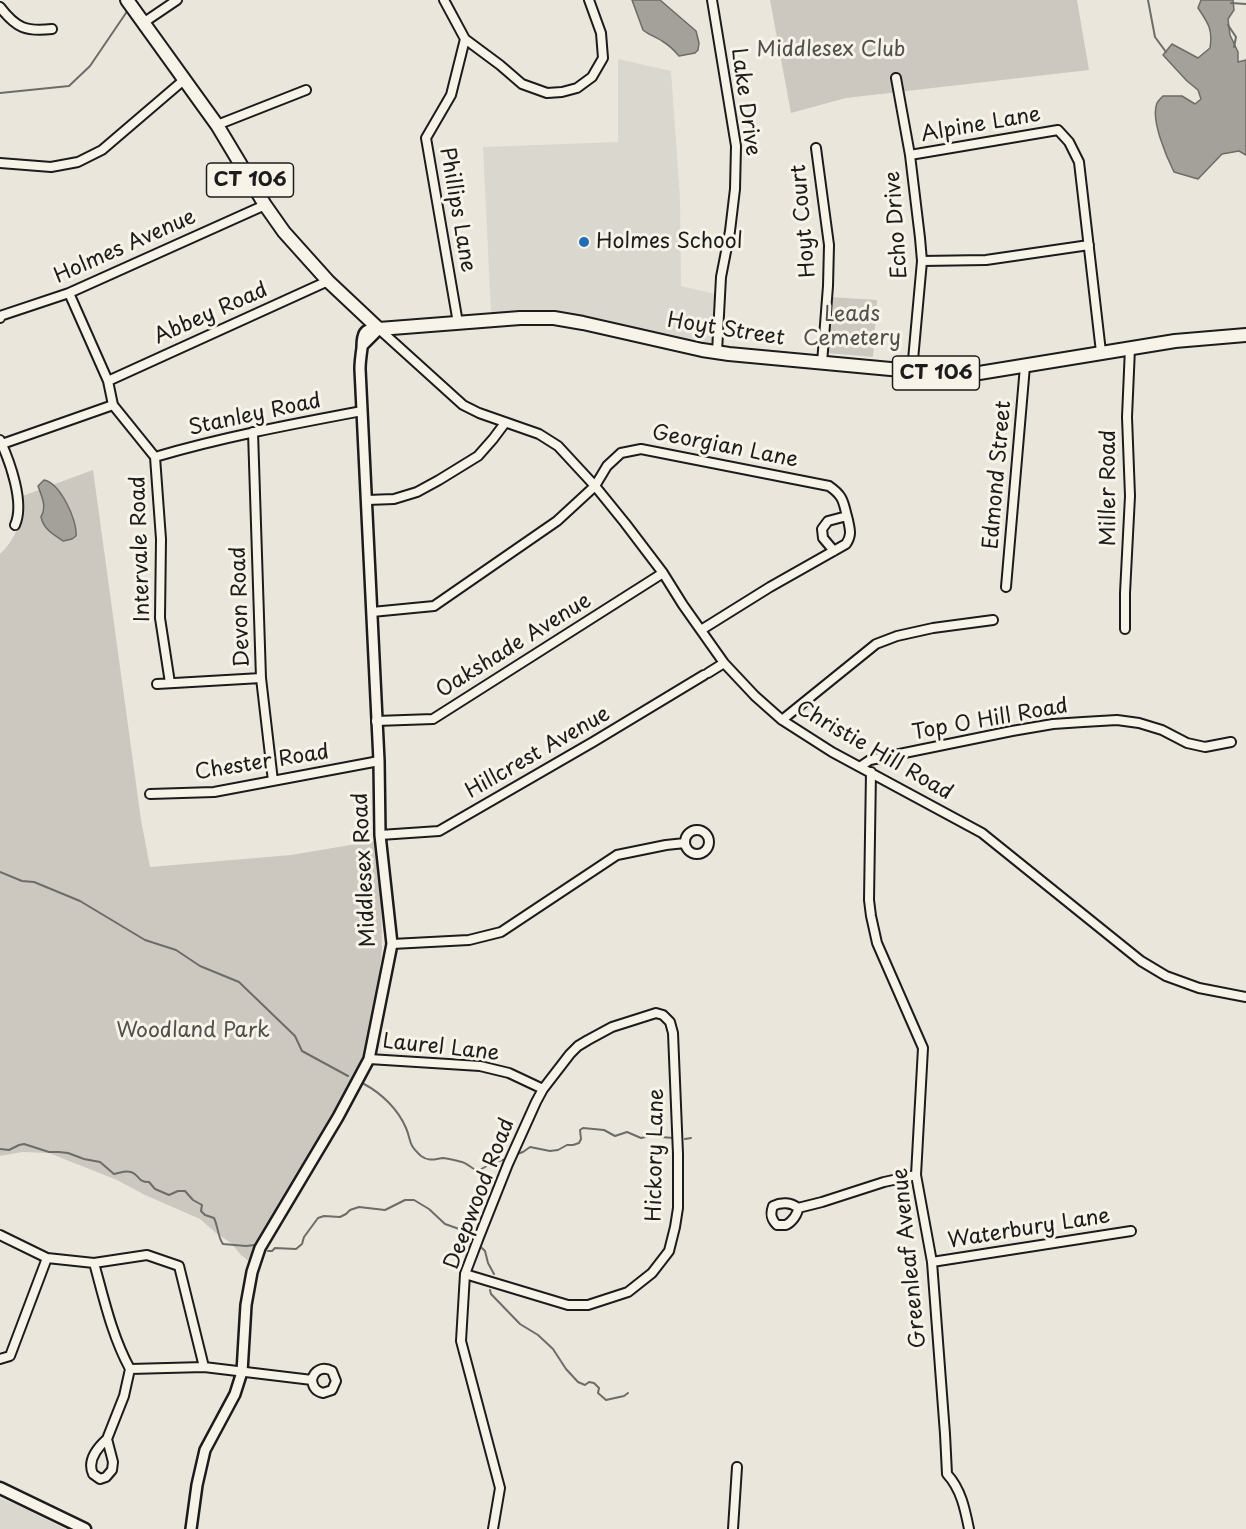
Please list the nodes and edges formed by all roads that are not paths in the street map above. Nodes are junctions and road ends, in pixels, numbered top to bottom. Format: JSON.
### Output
{"nodes":[{"id":1,"x":127,"y":0,"type":"edge"},
{"id":2,"x":177,"y":0,"type":"edge"},
{"id":3,"x":444,"y":0,"type":"edge"},
{"id":4,"x":589,"y":0,"type":"edge"},
{"id":5,"x":712,"y":0,"type":"edge"},
{"id":6,"x":0,"y":7,"type":"edge"},
{"id":7,"x":141,"y":20,"type":"junction"},
{"id":8,"x":52,"y":29,"type":"dead end"},
{"id":9,"x":465,"y":39,"type":"junction"},
{"id":10,"x":896,"y":78,"type":"dead end"},
{"id":11,"x":185,"y":79,"type":"junction"},
{"id":12,"x":306,"y":90,"type":"dead end"},
{"id":13,"x":217,"y":125,"type":"junction"},
{"id":14,"x":816,"y":147,"type":"dead end"},
{"id":15,"x":910,"y":155,"type":"junction"},
{"id":16,"x":0,"y":163,"type":"edge"},
{"id":17,"x":265,"y":205,"type":"junction"},
{"id":18,"x":1089,"y":245,"type":"junction"},
{"id":19,"x":922,"y":261,"type":"junction"},
{"id":20,"x":328,"y":281,"type":"junction"},
{"id":21,"x":69,"y":293,"type":"junction"},
{"id":22,"x":0,"y":317,"type":"edge"},
{"id":23,"x":458,"y":323,"type":"junction"},
{"id":24,"x":379,"y":329,"type":"junction"},
{"id":25,"x":1246,"y":334,"type":"edge"},
{"id":26,"x":1130,"y":348,"type":"junction"},
{"id":27,"x":717,"y":352,"type":"junction"},
{"id":28,"x":1101,"y":352,"type":"junction"},
{"id":29,"x":822,"y":363,"type":"junction"},
{"id":30,"x":1025,"y":366,"type":"junction"},
{"id":31,"x":912,"y":371,"type":"junction"},
{"id":32,"x":108,"y":381,"type":"junction"},
{"id":33,"x":113,"y":405,"type":"junction"},
{"id":34,"x":362,"y":411,"type":"junction"},
{"id":35,"x":505,"y":423,"type":"junction"},
{"id":36,"x":253,"y":432,"type":"junction"},
{"id":37,"x":1,"y":442,"type":"edge"},
{"id":38,"x":155,"y":457,"type":"junction"},
{"id":39,"x":595,"y":486,"type":"junction"},
{"id":40,"x":367,"y":500,"type":"junction"},
{"id":41,"x":847,"y":516,"type":"junction"},
{"id":42,"x":15,"y":525,"type":"dead end"},
{"id":43,"x":834,"y":551,"type":"junction"},
{"id":44,"x":663,"y":573,"type":"junction"},
{"id":45,"x":1006,"y":587,"type":"dead end"},
{"id":46,"x":372,"y":612,"type":"junction"},
{"id":47,"x":993,"y":620,"type":"dead end"},
{"id":48,"x":1125,"y":629,"type":"dead end"},
{"id":49,"x":701,"y":630,"type":"junction"},
{"id":50,"x":724,"y":663,"type":"junction"},
{"id":51,"x":261,"y":678,"type":"junction"},
{"id":52,"x":170,"y":683,"type":"junction"},
{"id":53,"x":157,"y":684,"type":"dead end"},
{"id":54,"x":782,"y":720,"type":"junction"},
{"id":55,"x":376,"y":721,"type":"junction"},
{"id":56,"x":1231,"y":742,"type":"dead end"},
{"id":57,"x":379,"y":761,"type":"junction"},
{"id":58,"x":861,"y":766,"type":"junction"},
{"id":59,"x":871,"y":772,"type":"junction"},
{"id":60,"x":273,"y":781,"type":"junction"},
{"id":61,"x":150,"y":794,"type":"dead end"},
{"id":62,"x":380,"y":835,"type":"junction"},
{"id":63,"x":685,"y":843,"type":"dead end"},
{"id":64,"x":392,"y":944,"type":"junction"},
{"id":65,"x":1246,"y":997,"type":"edge"},
{"id":66,"x":663,"y":1015,"type":"joint"},
{"id":67,"x":369,"y":1059,"type":"junction"},
{"id":68,"x":543,"y":1089,"type":"junction"},
{"id":69,"x":916,"y":1175,"type":"junction"},
{"id":70,"x":798,"y":1208,"type":"dead end"},
{"id":71,"x":1131,"y":1232,"type":"dead end"},
{"id":72,"x":0,"y":1235,"type":"edge"},
{"id":73,"x":47,"y":1258,"type":"junction"},
{"id":74,"x":932,"y":1262,"type":"junction"},
{"id":75,"x":94,"y":1263,"type":"junction"},
{"id":76,"x":465,"y":1274,"type":"junction"},
{"id":77,"x":0,"y":1359,"type":"edge"},
{"id":78,"x":204,"y":1367,"type":"junction"},
{"id":79,"x":130,"y":1369,"type":"junction"},
{"id":80,"x":242,"y":1372,"type":"junction"},
{"id":81,"x":312,"y":1380,"type":"dead end"},
{"id":82,"x":107,"y":1439,"type":"junction"},
{"id":83,"x":737,"y":1467,"type":"dead end"},
{"id":84,"x":0,"y":1488,"type":"edge"},
{"id":85,"x":85,"y":1529,"type":"edge"},
{"id":86,"x":191,"y":1529,"type":"edge"},
{"id":87,"x":493,"y":1529,"type":"edge"},
{"id":88,"x":733,"y":1529,"type":"edge"},
{"id":89,"x":969,"y":1529,"type":"edge"}],
"edges":[{"from":1,"to":7,"type":"main road","number":"CT 106"},
{"from":2,"to":7,"type":"street"},
{"from":3,"to":9,"type":"street"},
{"from":4,"to":9,"type":"street"},
{"from":5,"to":27,"type":"street","name":"Lake Drive"},
{"from":6,"to":8,"type":"street"},
{"from":7,"to":11,"type":"main road","number":"CT 106"},
{"from":9,"to":23,"type":"street","name":"Phillips Lane"},
{"from":10,"to":15,"type":"street","name":"Echo Drive"},
{"from":11,"to":13,"type":"main road","number":"CT 106"},
{"from":11,"to":16,"type":"street"},
{"from":12,"to":13,"type":"street"},
{"from":13,"to":17,"type":"main road","number":"CT 106"},
{"from":14,"to":29,"type":"street","name":"Hoyt Court"},
{"from":15,"to":18,"type":"street","name":"Alpine Lane"},
{"from":15,"to":19,"type":"street","name":"Echo Drive"},
{"from":17,"to":20,"type":"main road","number":"CT 106"},
{"from":17,"to":21,"type":"street","name":"Holmes Avenue"},
{"from":18,"to":19,"type":"street"},
{"from":18,"to":28,"type":"street"},
{"from":19,"to":31,"type":"street","name":"Echo Drive"},
{"from":20,"to":24,"type":"main road","number":"CT 106"},
{"from":20,"to":32,"type":"street","name":"Abbey Road"},
{"from":21,"to":22,"type":"street","name":"Holmes Avenue"},
{"from":21,"to":32,"type":"street","name":"Intervale Road"},
{"from":23,"to":24,"type":"main road","name":"Hoyt Street","number":"CT 106"},
{"from":23,"to":27,"type":"main road","name":"Hoyt Street","number":"CT 106"},
{"from":24,"to":34,"type":"street","name":"Middlesex Road"},
{"from":24,"to":35,"type":"street","name":"Christie Hill Road"},
{"from":25,"to":26,"type":"main road","name":"Hoyt Street","number":"CT 106"},
{"from":26,"to":28,"type":"main road","name":"Hoyt Street","number":"CT 106"},
{"from":26,"to":48,"type":"street","name":"Miller Road"},
{"from":27,"to":29,"type":"main road","name":"Hoyt Street","number":"CT 106"},
{"from":28,"to":30,"type":"main road","name":"Hoyt Street","number":"CT 106"},
{"from":29,"to":31,"type":"main road","name":"Hoyt Street","number":"CT 106"},
{"from":30,"to":31,"type":"main road","name":"Hoyt Street","number":"CT 106"},
{"from":30,"to":45,"type":"street","name":"Edmond Street"},
{"from":32,"to":33,"type":"street","name":"Intervale Road"},
{"from":33,"to":37,"type":"street"},
{"from":33,"to":38,"type":"street","name":"Intervale Road"},
{"from":34,"to":36,"type":"street","name":"Stanley Road"},
{"from":34,"to":40,"type":"street","name":"Middlesex Road"},
{"from":35,"to":39,"type":"street","name":"Christie Hill Road"},
{"from":35,"to":40,"type":"street"},
{"from":36,"to":38,"type":"street","name":"Stanley Road"},
{"from":36,"to":51,"type":"street","name":"Devon Road"},
{"from":37,"to":42,"type":"street"},
{"from":38,"to":52,"type":"street","name":"Intervale Road"},
{"from":39,"to":41,"type":"street","name":"Georgian Lane"},
{"from":39,"to":44,"type":"street","name":"Christie Hill Road"},
{"from":39,"to":46,"type":"street","name":"Georgian Lane"},
{"from":40,"to":46,"type":"street","name":"Middlesex Road"},
{"from":41,"to":43,"type":"street","name":"Georgian Lane"},
{"from":41,"to":43,"type":"street"},
{"from":43,"to":49,"type":"street","name":"Georgian Lane"},
{"from":44,"to":49,"type":"street","name":"Christie Hill Road"},
{"from":44,"to":55,"type":"street","name":"Oakshade Avenue"},
{"from":46,"to":55,"type":"street","name":"Middlesex Road"},
{"from":47,"to":54,"type":"street"},
{"from":49,"to":50,"type":"street","name":"Christie Hill Road"},
{"from":50,"to":54,"type":"street","name":"Christie Hill Road"},
{"from":50,"to":62,"type":"street","name":"Hillcrest Avenue"},
{"from":51,"to":52,"type":"street"},
{"from":51,"to":60,"type":"street","name":"Devon Road"},
{"from":52,"to":53,"type":"street"},
{"from":54,"to":58,"type":"street","name":"Christie Hill Road"},
{"from":55,"to":57,"type":"street","name":"Middlesex Road"},
{"from":56,"to":58,"type":"street","name":"Top O Hill Road"},
{"from":57,"to":60,"type":"street","name":"Chester Road"},
{"from":57,"to":62,"type":"street","name":"Middlesex Road"},
{"from":58,"to":59,"type":"street","name":"Christie Hill Road"},
{"from":59,"to":65,"type":"street","name":"Christie Hill Road"},
{"from":59,"to":69,"type":"street","name":"Greenleaf Avenue"},
{"from":60,"to":61,"type":"street","name":"Chester Road"},
{"from":62,"to":64,"type":"street","name":"Middlesex Road"},
{"from":63,"to":64,"type":"street"},
{"from":64,"to":67,"type":"street","name":"Middlesex Road"},
{"from":66,"to":68,"type":"street","name":"Deepwood Road"},
{"from":66,"to":76,"type":"street","name":"Hickory Lane"},
{"from":67,"to":68,"type":"street","name":"Laurel Lane"},
{"from":67,"to":80,"type":"street","name":"Middlesex Road"},
{"from":68,"to":76,"type":"street","name":"Deepwood Road"},
{"from":69,"to":70,"type":"street"},
{"from":69,"to":74,"type":"street","name":"Greenleaf Avenue"},
{"from":71,"to":74,"type":"street","name":"Waterbury Lane"},
{"from":72,"to":73,"type":"street"},
{"from":73,"to":75,"type":"street"},
{"from":73,"to":77,"type":"street"},
{"from":74,"to":89,"type":"street","name":"Greenleaf Avenue"},
{"from":75,"to":78,"type":"street"},
{"from":75,"to":79,"type":"street"},
{"from":76,"to":87,"type":"street","name":"Deepwood Road"},
{"from":78,"to":79,"type":"street"},
{"from":78,"to":80,"type":"street"},
{"from":79,"to":82,"type":"street"},
{"from":80,"to":81,"type":"street"},
{"from":80,"to":86,"type":"street","name":"Middlesex Road"},
{"from":82,"to":82,"type":"street"},
{"from":83,"to":88,"type":"street"},
{"from":84,"to":85,"type":"main road"}]}
